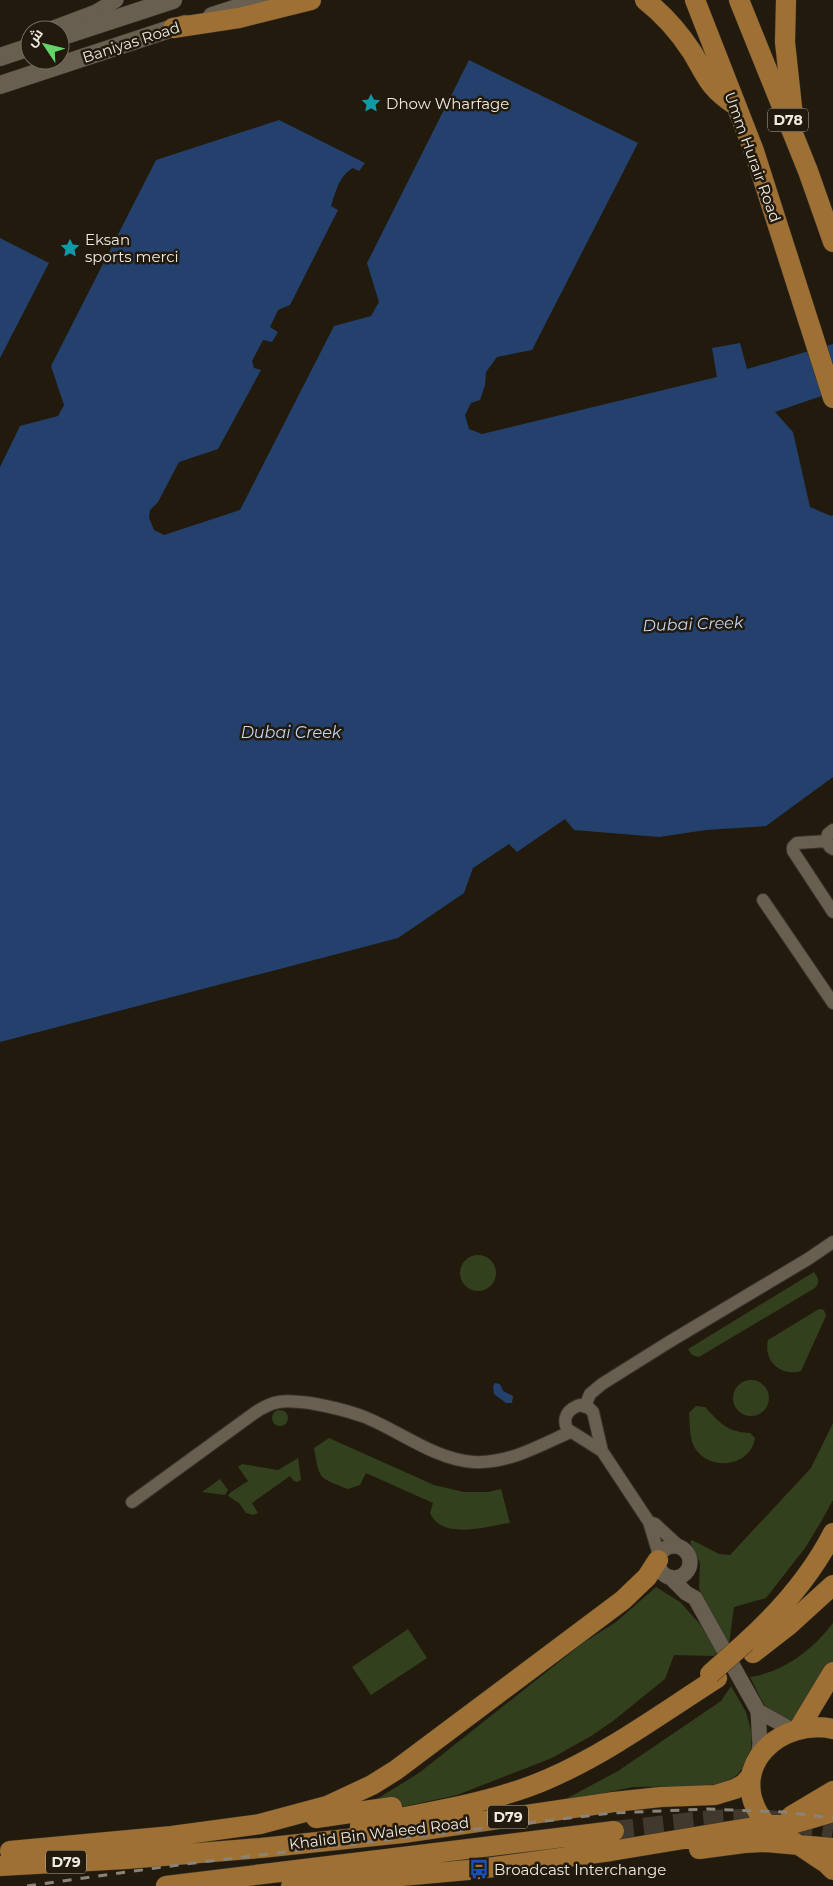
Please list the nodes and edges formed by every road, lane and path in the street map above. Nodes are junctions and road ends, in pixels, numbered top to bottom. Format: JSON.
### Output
{"nodes":[{"id":1,"x":116,"y":0,"type":"edge"},
{"id":2,"x":173,"y":0,"type":"edge"},
{"id":3,"x":262,"y":0,"type":"edge"},
{"id":4,"x":311,"y":0,"type":"edge"},
{"id":5,"x":645,"y":0,"type":"edge"},
{"id":6,"x":695,"y":0,"type":"edge"},
{"id":7,"x":739,"y":0,"type":"edge"},
{"id":8,"x":786,"y":0,"type":"edge"},
{"id":9,"x":70,"y":22,"type":"edge"},
{"id":10,"x":173,"y":28,"type":"junction"},
{"id":11,"x":70,"y":34,"type":"edge"},
{"id":12,"x":20,"y":44,"type":"edge"},
{"id":13,"x":20,"y":50,"type":"edge"},
{"id":14,"x":0,"y":56,"type":"edge"},
{"id":15,"x":0,"y":85,"type":"edge"},
{"id":16,"x":735,"y":106,"type":"junction"},
{"id":17,"x":795,"y":138,"type":"junction"},
{"id":18,"x":833,"y":242,"type":"edge"},
{"id":19,"x":833,"y":398,"type":"edge"},
{"id":20,"x":831,"y":840,"type":"edge"},
{"id":21,"x":763,"y":900,"type":"dead end"},
{"id":22,"x":833,"y":912,"type":"edge"},
{"id":23,"x":833,"y":1003,"type":"edge"},
{"id":24,"x":833,"y":1242,"type":"edge"},
{"id":25,"x":585,"y":1406,"type":"junction"},
{"id":26,"x":570,"y":1432,"type":"junction"},
{"id":27,"x":602,"y":1451,"type":"junction"},
{"id":28,"x":132,"y":1502,"type":"dead end"},
{"id":29,"x":649,"y":1522,"type":"junction"},
{"id":30,"x":833,"y":1533,"type":"edge"},
{"id":31,"x":680,"y":1547,"type":"junction"},
{"id":32,"x":659,"y":1558,"type":"junction"},
{"id":33,"x":688,"y":1566,"type":"junction"},
{"id":34,"x":670,"y":1577,"type":"junction"},
{"id":35,"x":833,"y":1585,"type":"edge"},
{"id":36,"x":695,"y":1598,"type":"junction"},
{"id":37,"x":750,"y":1647,"type":"junction"},
{"id":38,"x":833,"y":1672,"type":"edge"},
{"id":39,"x":758,"y":1711,"type":"junction"},
{"id":40,"x":833,"y":1729,"type":"edge"},
{"id":41,"x":796,"y":1730,"type":"junction"},
{"id":42,"x":758,"y":1757,"type":"junction"},
{"id":43,"x":752,"y":1776,"type":"junction"},
{"id":44,"x":833,"y":1791,"type":"edge"},
{"id":45,"x":494,"y":1797,"type":"junction"},
{"id":46,"x":833,"y":1812,"type":"edge"},
{"id":47,"x":260,"y":1824,"type":"junction"},
{"id":48,"x":770,"y":1825,"type":"junction"},
{"id":49,"x":614,"y":1831,"type":"tunnel mouth"},
{"id":50,"x":798,"y":1845,"type":"junction"},
{"id":51,"x":261,"y":1848,"type":"junction"},
{"id":52,"x":833,"y":1848,"type":"edge"},
{"id":53,"x":611,"y":1852,"type":"junction"},
{"id":54,"x":2,"y":1864,"type":"edge"},
{"id":55,"x":833,"y":1870,"type":"edge"},
{"id":56,"x":175,"y":1885,"type":"edge"},
{"id":57,"x":290,"y":1886,"type":"edge"}],
"edges":[{"from":1,"to":9,"type":"street"},
{"from":2,"to":11,"type":"main road","name":"Baniyas Road"},
{"from":3,"to":10,"type":"main road","name":"Baniyas Road"},
{"from":4,"to":10,"type":"main road"},
{"from":5,"to":16,"type":"main road"},
{"from":6,"to":16,"type":"main road","name":"Umm Hurair Road","number":"D78"},
{"from":7,"to":17,"type":"main road","number":"D78"},
{"from":8,"to":17,"type":"main road"},
{"from":10,"to":15,"type":"main road","name":"Baniyas Road"},
{"from":12,"to":14,"type":"street"},
{"from":13,"to":14,"type":"main road"},
{"from":16,"to":19,"type":"main road","name":"Umm Hurair Road","number":"D78"},
{"from":17,"to":18,"type":"main road","number":"D78"},
{"from":20,"to":22,"type":"street"},
{"from":21,"to":23,"type":"street"},
{"from":24,"to":25,"type":"street"},
{"from":25,"to":26,"type":"street"},
{"from":25,"to":27,"type":"street"},
{"from":26,"to":27,"type":"street"},
{"from":26,"to":28,"type":"street"},
{"from":27,"to":29,"type":"street"},
{"from":29,"to":31,"type":"street"},
{"from":29,"to":32,"type":"street"},
{"from":30,"to":37,"type":"main road"},
{"from":31,"to":32,"type":"street"},
{"from":31,"to":33,"type":"street"},
{"from":32,"to":34,"type":"street"},
{"from":32,"to":47,"type":"main road"},
{"from":33,"to":34,"type":"street"},
{"from":33,"to":36,"type":"street"},
{"from":34,"to":36,"type":"street"},
{"from":35,"to":37,"type":"main road"},
{"from":36,"to":39,"type":"street"},
{"from":37,"to":45,"type":"main road"},
{"from":38,"to":41,"type":"main road"},
{"from":39,"to":41,"type":"street"},
{"from":39,"to":42,"type":"street"},
{"from":40,"to":41,"type":"main road"},
{"from":41,"to":42,"type":"main road"},
{"from":42,"to":43,"type":"main road"},
{"from":43,"to":48,"type":"main road"},
{"from":43,"to":51,"type":"main road","name":"Khalid Bin Waleed Road","number":"D79"},
{"from":44,"to":48,"type":"main road"},
{"from":45,"to":47,"type":"main road"},
{"from":45,"to":51,"type":"main road"},
{"from":46,"to":48,"type":"main road"},
{"from":47,"to":54,"type":"main road"},
{"from":48,"to":50,"type":"main road"},
{"from":48,"to":53,"type":"main road"},
{"from":49,"to":56,"type":"main road"},
{"from":50,"to":52,"type":"main road"},
{"from":50,"to":53,"type":"main road"},
{"from":50,"to":55,"type":"main road"},
{"from":51,"to":54,"type":"main road","name":"Khalid Bin Waleed Road","number":"D79"},
{"from":53,"to":57,"type":"main road"}]}
